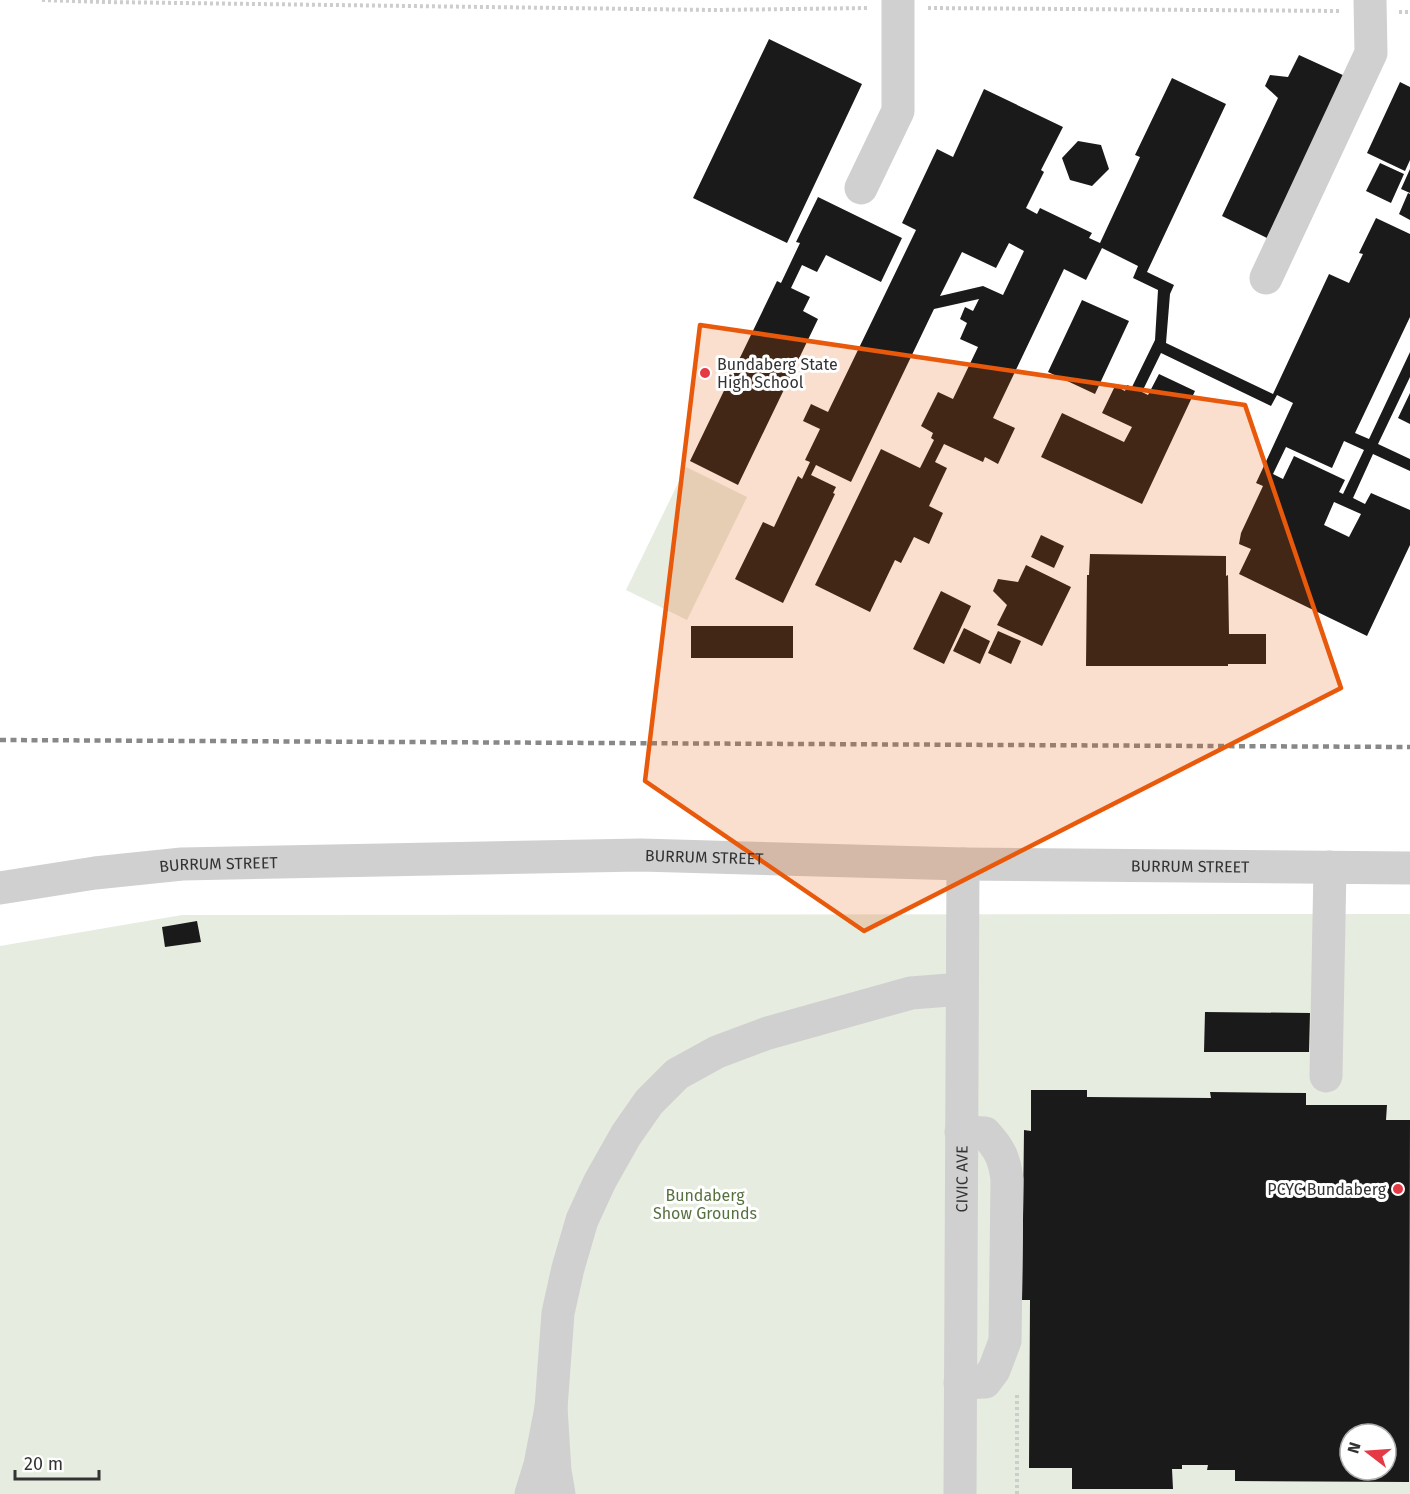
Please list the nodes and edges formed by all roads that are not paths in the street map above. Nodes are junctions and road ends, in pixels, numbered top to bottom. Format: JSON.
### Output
{"nodes":[{"id":1,"x":898,"y":4,"type":"edge"},
{"id":2,"x":1370,"y":6,"type":"edge"},
{"id":3,"x":861,"y":188,"type":"dead end"},
{"id":4,"x":1266,"y":278,"type":"dead end"},
{"id":5,"x":963,"y":864,"type":"junction"},
{"id":6,"x":1330,"y":867,"type":"junction"},
{"id":7,"x":1410,"y":868,"type":"edge"},
{"id":8,"x":0,"y":888,"type":"edge"},
{"id":9,"x":962,"y":989,"type":"junction"},
{"id":10,"x":1326,"y":1076,"type":"dead end"},
{"id":11,"x":962,"y":1132,"type":"junction"},
{"id":12,"x":960,"y":1383,"type":"junction"},
{"id":13,"x":551,"y":1408,"type":"junction"},
{"id":14,"x":531,"y":1494,"type":"edge"},
{"id":15,"x":559,"y":1494,"type":"edge"},
{"id":16,"x":960,"y":1494,"type":"edge"}],
"edges":[{"from":1,"to":3,"type":"street"},
{"from":2,"to":4,"type":"street"},
{"from":5,"to":6,"type":"street","name":"BURRUM STREET"},
{"from":5,"to":8,"type":"street","name":"BURRUM STREET"},
{"from":5,"to":9,"type":"street","name":"CIVIC AVE"},
{"from":6,"to":7,"type":"street","name":"BURRUM STREET"},
{"from":6,"to":10,"type":"street"},
{"from":9,"to":11,"type":"street","name":"CIVIC AVE"},
{"from":9,"to":13,"type":"street"},
{"from":11,"to":12,"type":"street","name":"CIVIC AVE"},
{"from":11,"to":12,"type":"street"},
{"from":12,"to":16,"type":"street","name":"CIVIC AVE"},
{"from":13,"to":14,"type":"street"},
{"from":13,"to":15,"type":"street"}]}
